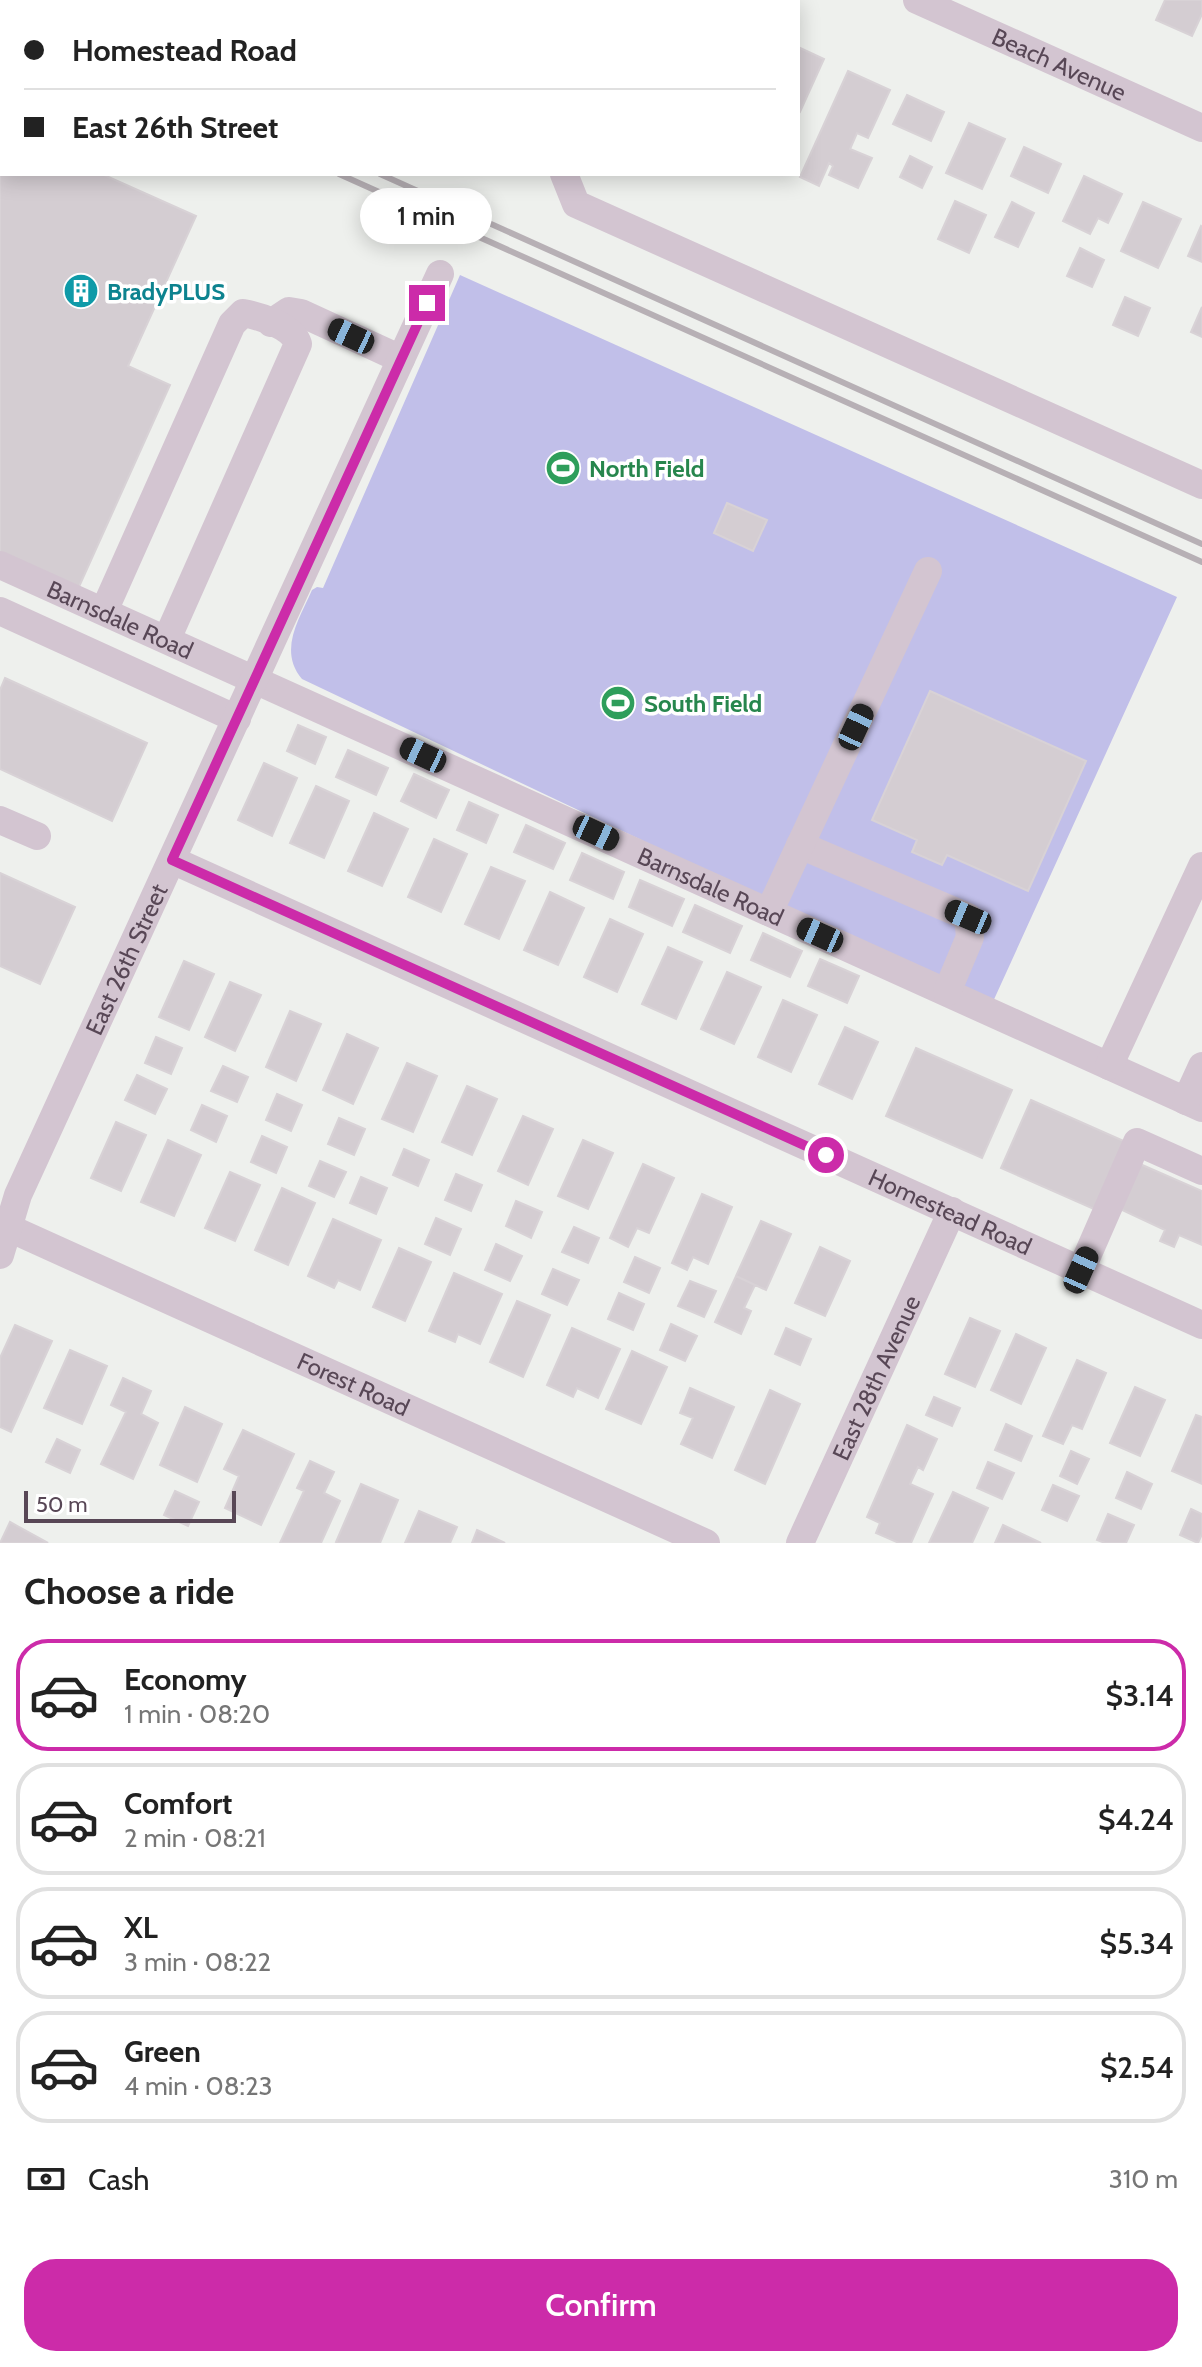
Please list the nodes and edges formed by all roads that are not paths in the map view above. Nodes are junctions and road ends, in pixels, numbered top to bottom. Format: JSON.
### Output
{"nodes":[{"id":1,"x":917,"y":0,"type":"edge"},
{"id":2,"x":1202,"y":128,"type":"edge"},
{"id":3,"x":565,"y":176,"type":"edge"},
{"id":4,"x":588,"y":176,"type":"edge"},
{"id":5,"x":576,"y":204,"type":"junction"},
{"id":6,"x":440,"y":274,"type":"dead end"},
{"id":7,"x":271,"y":323,"type":"junction"},
{"id":8,"x":401,"y":359,"type":"junction"},
{"id":9,"x":1202,"y":485,"type":"edge"},
{"id":10,"x":0,"y":565,"type":"edge"},
{"id":11,"x":928,"y":571,"type":"dead end"},
{"id":12,"x":0,"y":611,"type":"edge"},
{"id":13,"x":104,"y":611,"type":"junction"},
{"id":14,"x":167,"y":639,"type":"junction"},
{"id":15,"x":255,"y":679,"type":"junction"},
{"id":16,"x":237,"y":719,"type":"junction"},
{"id":17,"x":0,"y":820,"type":"edge"},
{"id":18,"x":37,"y":836,"type":"dead end"},
{"id":19,"x":800,"y":845,"type":"junction"},
{"id":20,"x":172,"y":860,"type":"junction"},
{"id":21,"x":1202,"y":866,"type":"edge"},
{"id":22,"x":769,"y":912,"type":"junction"},
{"id":23,"x":947,"y":992,"type":"junction"},
{"id":24,"x":1109,"y":1066,"type":"junction"},
{"id":25,"x":1202,"y":1066,"type":"edge"},
{"id":26,"x":1194,"y":1104,"type":"edge"},
{"id":27,"x":1202,"y":1171,"type":"edge"},
{"id":28,"x":952,"y":1211,"type":"junction"},
{"id":29,"x":3,"y":1235,"type":"edge"},
{"id":30,"x":1081,"y":1270,"type":"junction"},
{"id":31,"x":1202,"y":1325,"type":"edge"},
{"id":32,"x":706,"y":1543,"type":"edge"},
{"id":33,"x":800,"y":1543,"type":"edge"}],
"edges":[{"from":1,"to":2,"type":"street","name":"Beach Avenue"},
{"from":3,"to":5,"type":"street"},
{"from":4,"to":5,"type":"street"},
{"from":5,"to":9,"type":"street"},
{"from":6,"to":8,"type":"street","name":"East 26th Street"},
{"from":7,"to":8,"type":"street"},
{"from":7,"to":13,"type":"street"},
{"from":7,"to":14,"type":"street"},
{"from":8,"to":15,"type":"street","name":"East 26th Street"},
{"from":10,"to":13,"type":"street","name":"Barnsdale Road"},
{"from":11,"to":19,"type":"street"},
{"from":12,"to":16,"type":"street"},
{"from":13,"to":14,"type":"street","name":"Barnsdale Road"},
{"from":14,"to":15,"type":"street","name":"Barnsdale Road"},
{"from":15,"to":16,"type":"street","name":"East 26th Street"},
{"from":15,"to":22,"type":"street","name":"Barnsdale Road"},
{"from":16,"to":20,"type":"street","name":"East 26th Street"},
{"from":17,"to":18,"type":"street"},
{"from":19,"to":22,"type":"street"},
{"from":19,"to":23,"type":"street"},
{"from":20,"to":28,"type":"street","name":"Homestead Road"},
{"from":20,"to":29,"type":"street","name":"East 26th Street"},
{"from":21,"to":24,"type":"street"},
{"from":22,"to":23,"type":"street","name":"Barnsdale Road"},
{"from":23,"to":24,"type":"street","name":"Barnsdale Road"},
{"from":24,"to":26,"type":"street","name":"Barnsdale Road"},
{"from":25,"to":26,"type":"street"},
{"from":27,"to":30,"type":"street"},
{"from":28,"to":30,"type":"street","name":"Homestead Road"},
{"from":28,"to":33,"type":"street","name":"East 28th Avenue"},
{"from":29,"to":32,"type":"street","name":"Forest Road"},
{"from":30,"to":31,"type":"street","name":"Homestead Road"}]}
